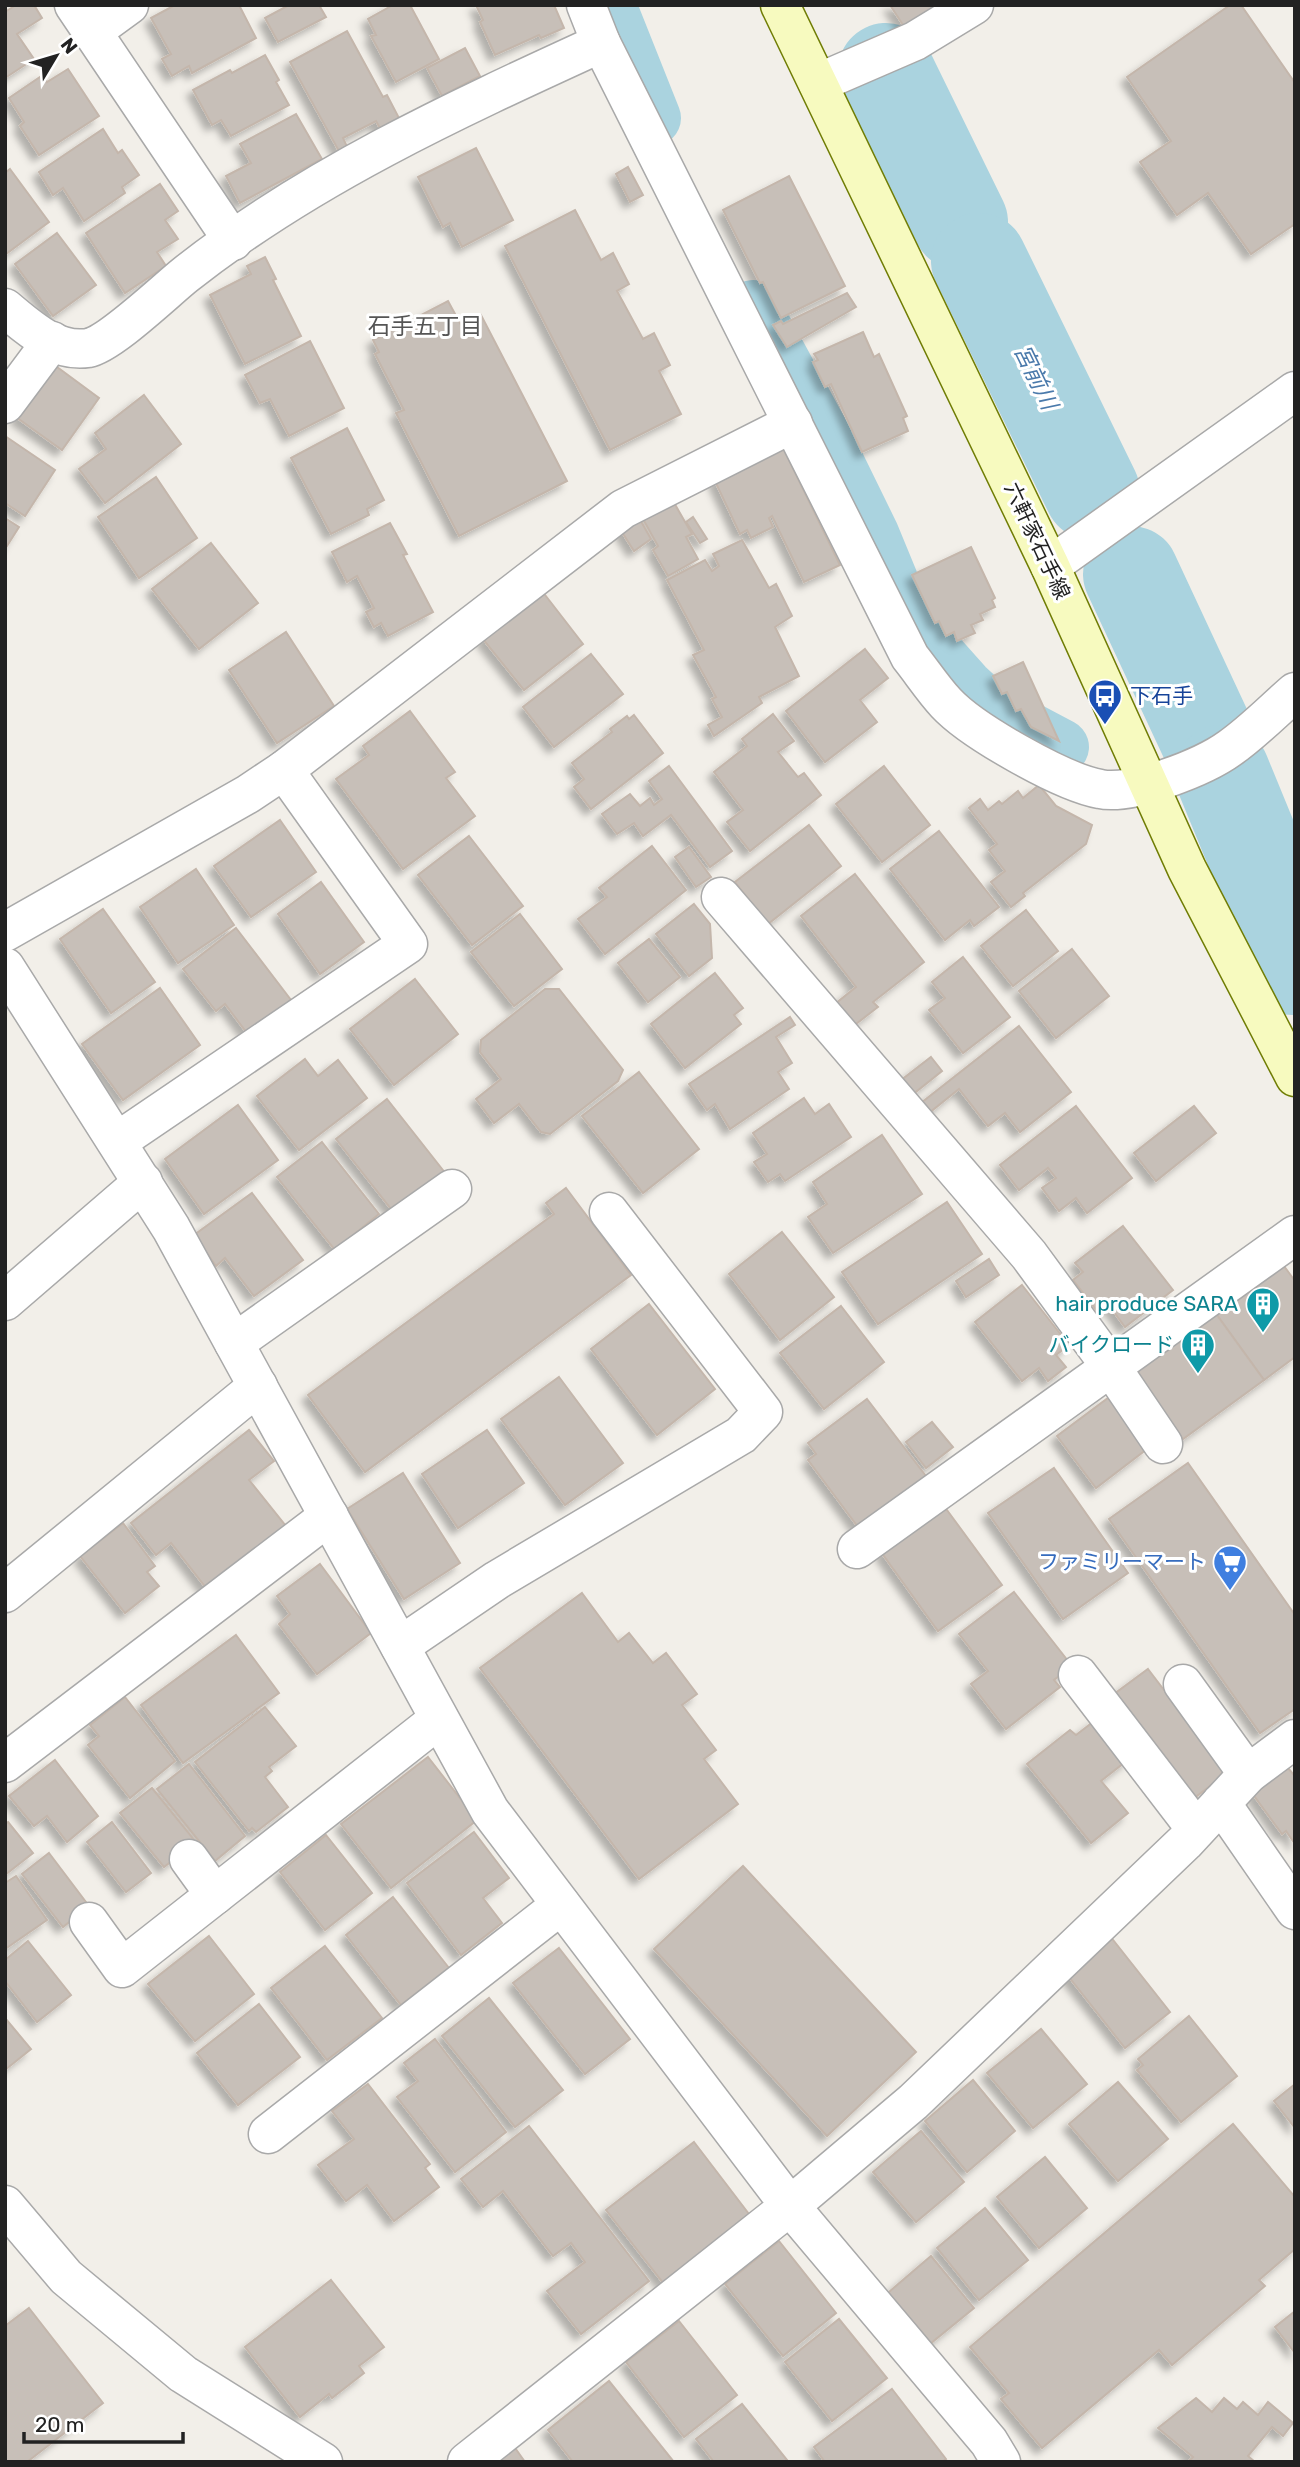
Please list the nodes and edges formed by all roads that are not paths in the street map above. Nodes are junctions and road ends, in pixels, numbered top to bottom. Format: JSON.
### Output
{"nodes":[{"id":1,"x":129,"y":5,"type":"edge"},
{"id":2,"x":586,"y":5,"type":"edge"},
{"id":3,"x":780,"y":5,"type":"edge"},
{"id":4,"x":974,"y":5,"type":"edge"},
{"id":5,"x":83,"y":19,"type":"edge"},
{"id":6,"x":601,"y":43,"type":"junction"},
{"id":7,"x":818,"y":83,"type":"junction"},
{"id":8,"x":233,"y":241,"type":"junction"},
{"id":9,"x":5,"y":307,"type":"edge"},
{"id":10,"x":52,"y":341,"type":"junction"},
{"id":11,"x":1295,"y":391,"type":"edge"},
{"id":12,"x":5,"y":404,"type":"edge"},
{"id":13,"x":793,"y":423,"type":"junction"},
{"id":14,"x":1050,"y":566,"type":"junction"},
{"id":15,"x":1295,"y":692,"type":"edge"},
{"id":16,"x":284,"y":770,"type":"junction"},
{"id":17,"x":1148,"y":785,"type":"junction"},
{"id":18,"x":721,"y":897,"type":"dead end"},
{"id":19,"x":5,"y":932,"type":"edge"},
{"id":20,"x":5,"y":967,"type":"edge"},
{"id":21,"x":1290,"y":1054,"type":"edge"},
{"id":22,"x":118,"y":1141,"type":"junction"},
{"id":23,"x":143,"y":1182,"type":"junction"},
{"id":24,"x":452,"y":1189,"type":"dead end"},
{"id":25,"x":609,"y":1212,"type":"dead end"},
{"id":26,"x":1295,"y":1235,"type":"edge"},
{"id":27,"x":5,"y":1301,"type":"edge"},
{"id":28,"x":234,"y":1343,"type":"junction"},
{"id":29,"x":1111,"y":1367,"type":"junction"},
{"id":30,"x":258,"y":1386,"type":"junction"},
{"id":31,"x":1163,"y":1444,"type":"dead end"},
{"id":32,"x":329,"y":1516,"type":"junction"},
{"id":33,"x":857,"y":1549,"type":"dead end"},
{"id":34,"x":5,"y":1593,"type":"edge"},
{"id":35,"x":400,"y":1646,"type":"junction"},
{"id":36,"x":1078,"y":1675,"type":"dead end"},
{"id":37,"x":1183,"y":1684,"type":"dead end"},
{"id":38,"x":439,"y":1719,"type":"junction"},
{"id":39,"x":1295,"y":1739,"type":"edge"},
{"id":40,"x":5,"y":1763,"type":"edge"},
{"id":41,"x":1248,"y":1774,"type":"junction"},
{"id":42,"x":1208,"y":1816,"type":"junction"},
{"id":43,"x":189,"y":1859,"type":"dead end"},
{"id":44,"x":215,"y":1895,"type":"junction"},
{"id":45,"x":561,"y":1905,"type":"junction"},
{"id":46,"x":1295,"y":1910,"type":"edge"},
{"id":47,"x":89,"y":1922,"type":"dead end"},
{"id":48,"x":268,"y":2134,"type":"dead end"},
{"id":49,"x":5,"y":2205,"type":"edge"},
{"id":50,"x":790,"y":2206,"type":"junction"},
{"id":51,"x":323,"y":2462,"type":"edge"},
{"id":52,"x":467,"y":2462,"type":"edge"},
{"id":53,"x":1001,"y":2462,"type":"edge"}],
"edges":[{"from":1,"to":5,"type":"street"},
{"from":2,"to":6,"type":"street"},
{"from":3,"to":7,"type":"main road","name":"六軒家石手線"},
{"from":4,"to":7,"type":"street"},
{"from":5,"to":8,"type":"street"},
{"from":6,"to":8,"type":"street"},
{"from":6,"to":13,"type":"street"},
{"from":7,"to":14,"type":"main road","name":"六軒家石手線"},
{"from":8,"to":10,"type":"street"},
{"from":9,"to":10,"type":"street"},
{"from":10,"to":12,"type":"street"},
{"from":11,"to":14,"type":"street"},
{"from":13,"to":16,"type":"street"},
{"from":13,"to":17,"type":"street"},
{"from":14,"to":17,"type":"main road","name":"六軒家石手線"},
{"from":15,"to":17,"type":"street"},
{"from":16,"to":19,"type":"street"},
{"from":16,"to":22,"type":"street"},
{"from":17,"to":21,"type":"main road","name":"六軒家石手線"},
{"from":18,"to":29,"type":"street"},
{"from":20,"to":22,"type":"street"},
{"from":22,"to":23,"type":"street"},
{"from":23,"to":27,"type":"street"},
{"from":23,"to":28,"type":"street"},
{"from":24,"to":28,"type":"street"},
{"from":25,"to":35,"type":"street"},
{"from":26,"to":29,"type":"street"},
{"from":28,"to":30,"type":"street"},
{"from":29,"to":31,"type":"street"},
{"from":29,"to":33,"type":"street"},
{"from":30,"to":32,"type":"street"},
{"from":30,"to":34,"type":"street"},
{"from":32,"to":35,"type":"street"},
{"from":32,"to":40,"type":"street"},
{"from":35,"to":38,"type":"street"},
{"from":36,"to":42,"type":"street"},
{"from":37,"to":41,"type":"street"},
{"from":38,"to":44,"type":"street"},
{"from":38,"to":45,"type":"street"},
{"from":39,"to":41,"type":"street"},
{"from":41,"to":42,"type":"street"},
{"from":42,"to":46,"type":"street"},
{"from":42,"to":50,"type":"street"},
{"from":43,"to":44,"type":"street"},
{"from":44,"to":47,"type":"street"},
{"from":45,"to":48,"type":"street"},
{"from":45,"to":50,"type":"street"},
{"from":49,"to":51,"type":"street"},
{"from":50,"to":52,"type":"street"},
{"from":50,"to":53,"type":"street"}]}
